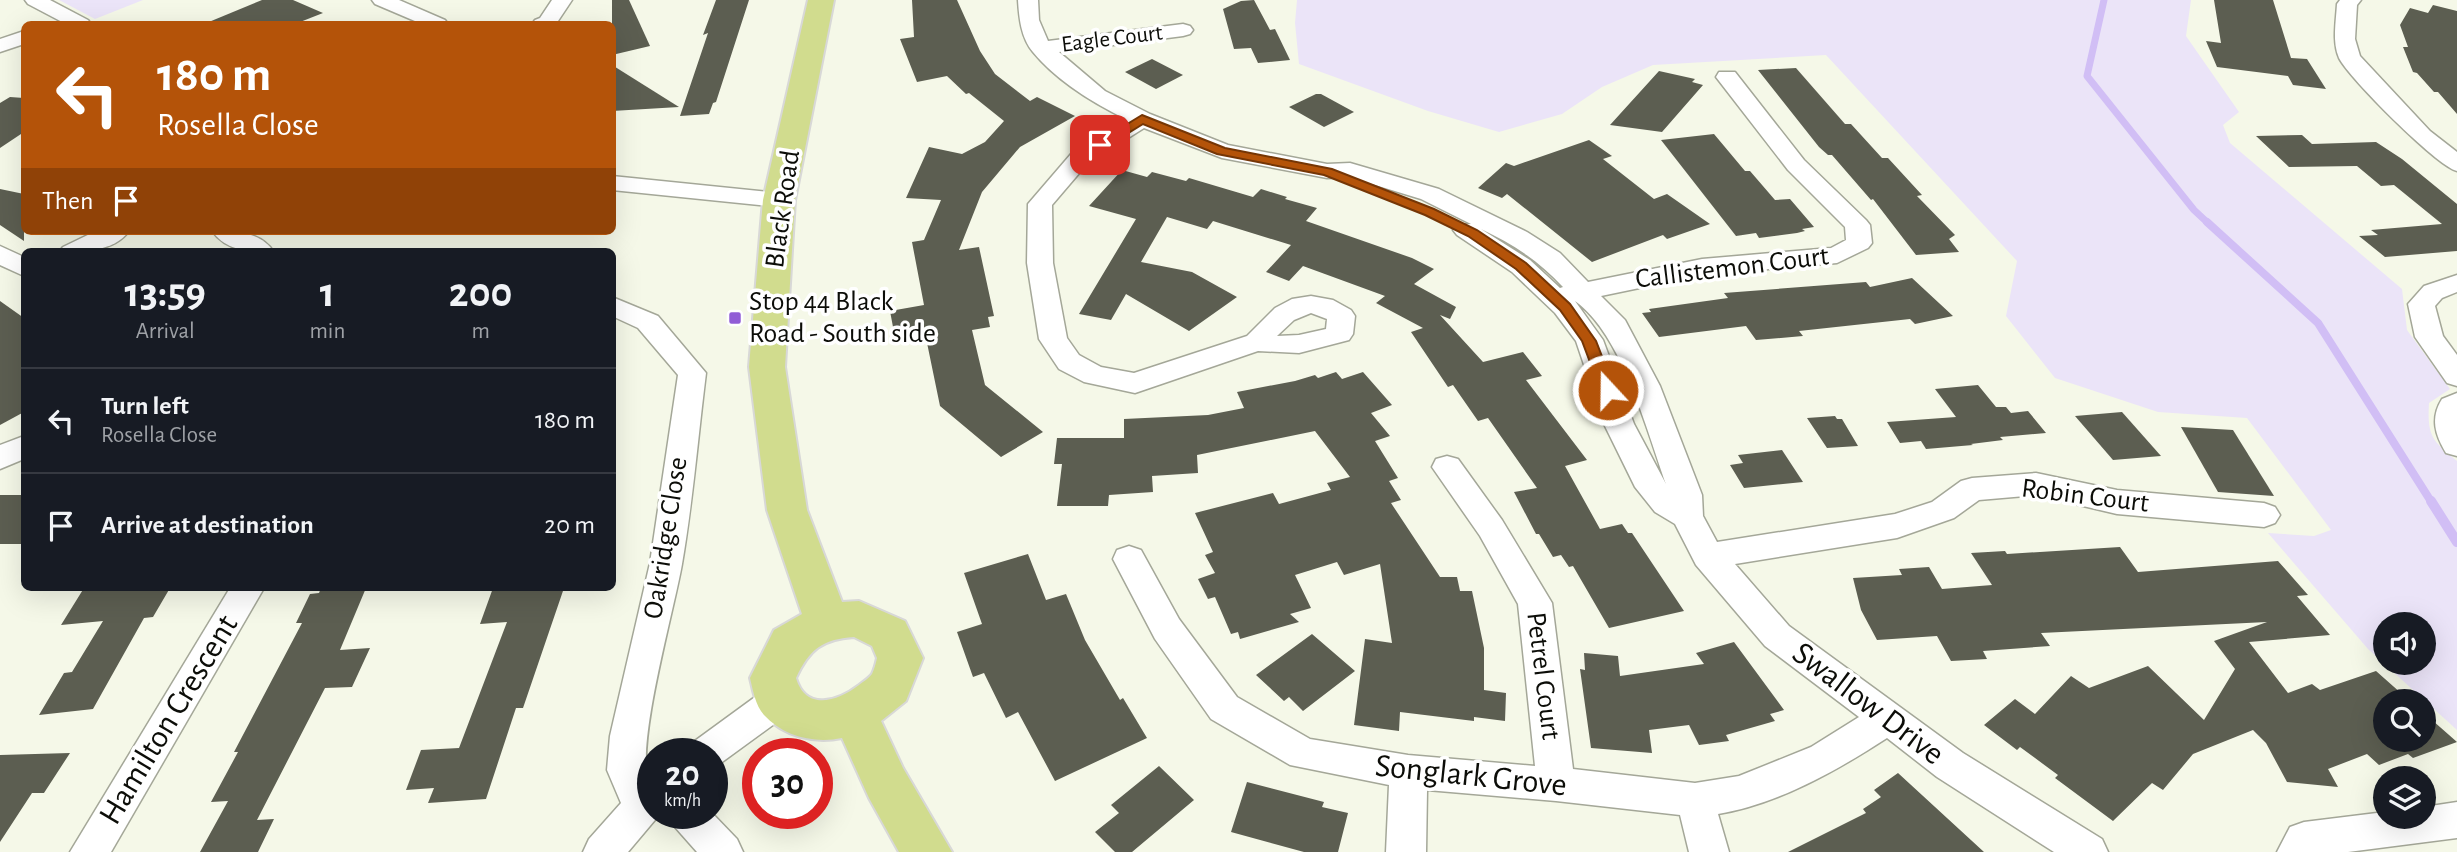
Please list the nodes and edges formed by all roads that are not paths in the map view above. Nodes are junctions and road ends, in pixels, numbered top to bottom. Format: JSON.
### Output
{"nodes":[{"id":1,"x":35,"y":0,"type":"edge"},
{"id":2,"x":382,"y":0,"type":"edge"},
{"id":3,"x":562,"y":0,"type":"edge"},
{"id":4,"x":821,"y":0,"type":"edge"},
{"id":5,"x":1028,"y":0,"type":"edge"},
{"id":6,"x":2351,"y":0,"type":"edge"},
{"id":7,"x":67,"y":21,"type":"edge"},
{"id":8,"x":431,"y":21,"type":"edge"},
{"id":9,"x":548,"y":21,"type":"edge"},
{"id":10,"x":1183,"y":30,"type":"dead end"},
{"id":11,"x":21,"y":38,"type":"edge"},
{"id":12,"x":0,"y":46,"type":"edge"},
{"id":13,"x":1041,"y":48,"type":"junction"},
{"id":14,"x":1727,"y":77,"type":"dead end"},
{"id":15,"x":1142,"y":119,"type":"junction"},
{"id":16,"x":2457,"y":164,"type":"edge"},
{"id":17,"x":1327,"y":171,"type":"junction"},
{"id":18,"x":616,"y":183,"type":"edge"},
{"id":19,"x":779,"y":200,"type":"junction"},
{"id":20,"x":108,"y":235,"type":"edge"},
{"id":21,"x":232,"y":235,"type":"edge"},
{"id":22,"x":80,"y":248,"type":"edge"},
{"id":23,"x":254,"y":248,"type":"edge"},
{"id":24,"x":0,"y":254,"type":"edge"},
{"id":25,"x":21,"y":266,"type":"edge"},
{"id":26,"x":2457,"y":284,"type":"edge"},
{"id":27,"x":1584,"y":290,"type":"junction"},
{"id":28,"x":1555,"y":297,"type":"junction"},
{"id":29,"x":616,"y":307,"type":"edge"},
{"id":30,"x":1257,"y":342,"type":"dead end"},
{"id":31,"x":2457,"y":376,"type":"edge"},
{"id":32,"x":2457,"y":403,"type":"edge"},
{"id":33,"x":2457,"y":445,"type":"edge"},
{"id":34,"x":21,"y":448,"type":"edge"},
{"id":35,"x":0,"y":458,"type":"edge"},
{"id":36,"x":1447,"y":467,"type":"dead end"},
{"id":37,"x":2264,"y":515,"type":"dead end"},
{"id":38,"x":1687,"y":516,"type":"junction"},
{"id":39,"x":1708,"y":556,"type":"junction"},
{"id":40,"x":1129,"y":559,"type":"dead end"},
{"id":41,"x":245,"y":591,"type":"edge"},
{"id":42,"x":827,"y":621,"type":"junction"},
{"id":43,"x":779,"y":700,"type":"junction"},
{"id":44,"x":855,"y":715,"type":"junction"},
{"id":45,"x":1889,"y":718,"type":"junction"},
{"id":46,"x":727,"y":738,"type":"edge"},
{"id":47,"x":1408,"y":772,"type":"junction"},
{"id":48,"x":1556,"y":784,"type":"junction"},
{"id":49,"x":637,"y":786,"type":"edge"},
{"id":50,"x":1695,"y":800,"type":"junction"},
{"id":51,"x":637,"y":812,"type":"edge"},
{"id":52,"x":2457,"y":820,"type":"edge"},
{"id":53,"x":702,"y":829,"type":"edge"},
{"id":54,"x":90,"y":852,"type":"edge"},
{"id":55,"x":603,"y":852,"type":"edge"},
{"id":56,"x":723,"y":852,"type":"edge"},
{"id":57,"x":926,"y":852,"type":"edge"},
{"id":58,"x":1406,"y":852,"type":"edge"},
{"id":59,"x":1709,"y":852,"type":"edge"},
{"id":60,"x":2088,"y":852,"type":"edge"},
{"id":61,"x":2297,"y":852,"type":"edge"}],
"edges":[{"from":1,"to":7,"type":"street"},
{"from":2,"to":8,"type":"street"},
{"from":3,"to":9,"type":"street"},
{"from":4,"to":19,"type":"main road","name":"Black Road"},
{"from":5,"to":13,"type":"street","name":"Swallow Drive"},
{"from":6,"to":16,"type":"street"},
{"from":10,"to":13,"type":"street","name":"Eagle Court"},
{"from":11,"to":12,"type":"street"},
{"from":13,"to":15,"type":"street","name":"Swallow Drive"},
{"from":14,"to":27,"type":"street","name":"Callistemon Court"},
{"from":15,"to":17,"type":"street","name":"Swallow Drive"},
{"from":15,"to":30,"type":"street"},
{"from":17,"to":27,"type":"street","name":"Swallow Drive"},
{"from":17,"to":28,"type":"street","name":"Swallow Drive"},
{"from":18,"to":19,"type":"street"},
{"from":19,"to":42,"type":"main road","name":"Black Road"},
{"from":20,"to":22,"type":"street"},
{"from":21,"to":23,"type":"street"},
{"from":24,"to":25,"type":"street"},
{"from":26,"to":31,"type":"street"},
{"from":27,"to":28,"type":"street","name":"Callistemon Court"},
{"from":27,"to":38,"type":"street","name":"Swallow Drive"},
{"from":28,"to":38,"type":"street","name":"Swallow Drive"},
{"from":29,"to":49,"type":"street","name":"Oakridge Close"},
{"from":32,"to":33,"type":"street"},
{"from":34,"to":35,"type":"street"},
{"from":36,"to":48,"type":"street","name":"Petrel Court"},
{"from":37,"to":39,"type":"street","name":"Robin Court"},
{"from":38,"to":39,"type":"street","name":"Swallow Drive"},
{"from":39,"to":45,"type":"street","name":"Swallow Drive"},
{"from":40,"to":47,"type":"street","name":"Songlark Grove"},
{"from":41,"to":54,"type":"street","name":"Hamilton Crescent"},
{"from":42,"to":43,"type":"main road"},
{"from":42,"to":44,"type":"main road"},
{"from":43,"to":44,"type":"main road"},
{"from":43,"to":46,"type":"street"},
{"from":44,"to":57,"type":"main road"},
{"from":45,"to":50,"type":"street","name":"Songlark Grove"},
{"from":45,"to":60,"type":"street","name":"Swallow Drive"},
{"from":47,"to":48,"type":"street","name":"Songlark Grove"},
{"from":47,"to":58,"type":"street"},
{"from":48,"to":50,"type":"street","name":"Songlark Grove"},
{"from":50,"to":59,"type":"street"},
{"from":51,"to":55,"type":"street"},
{"from":52,"to":61,"type":"street"},
{"from":53,"to":56,"type":"street"}]}
